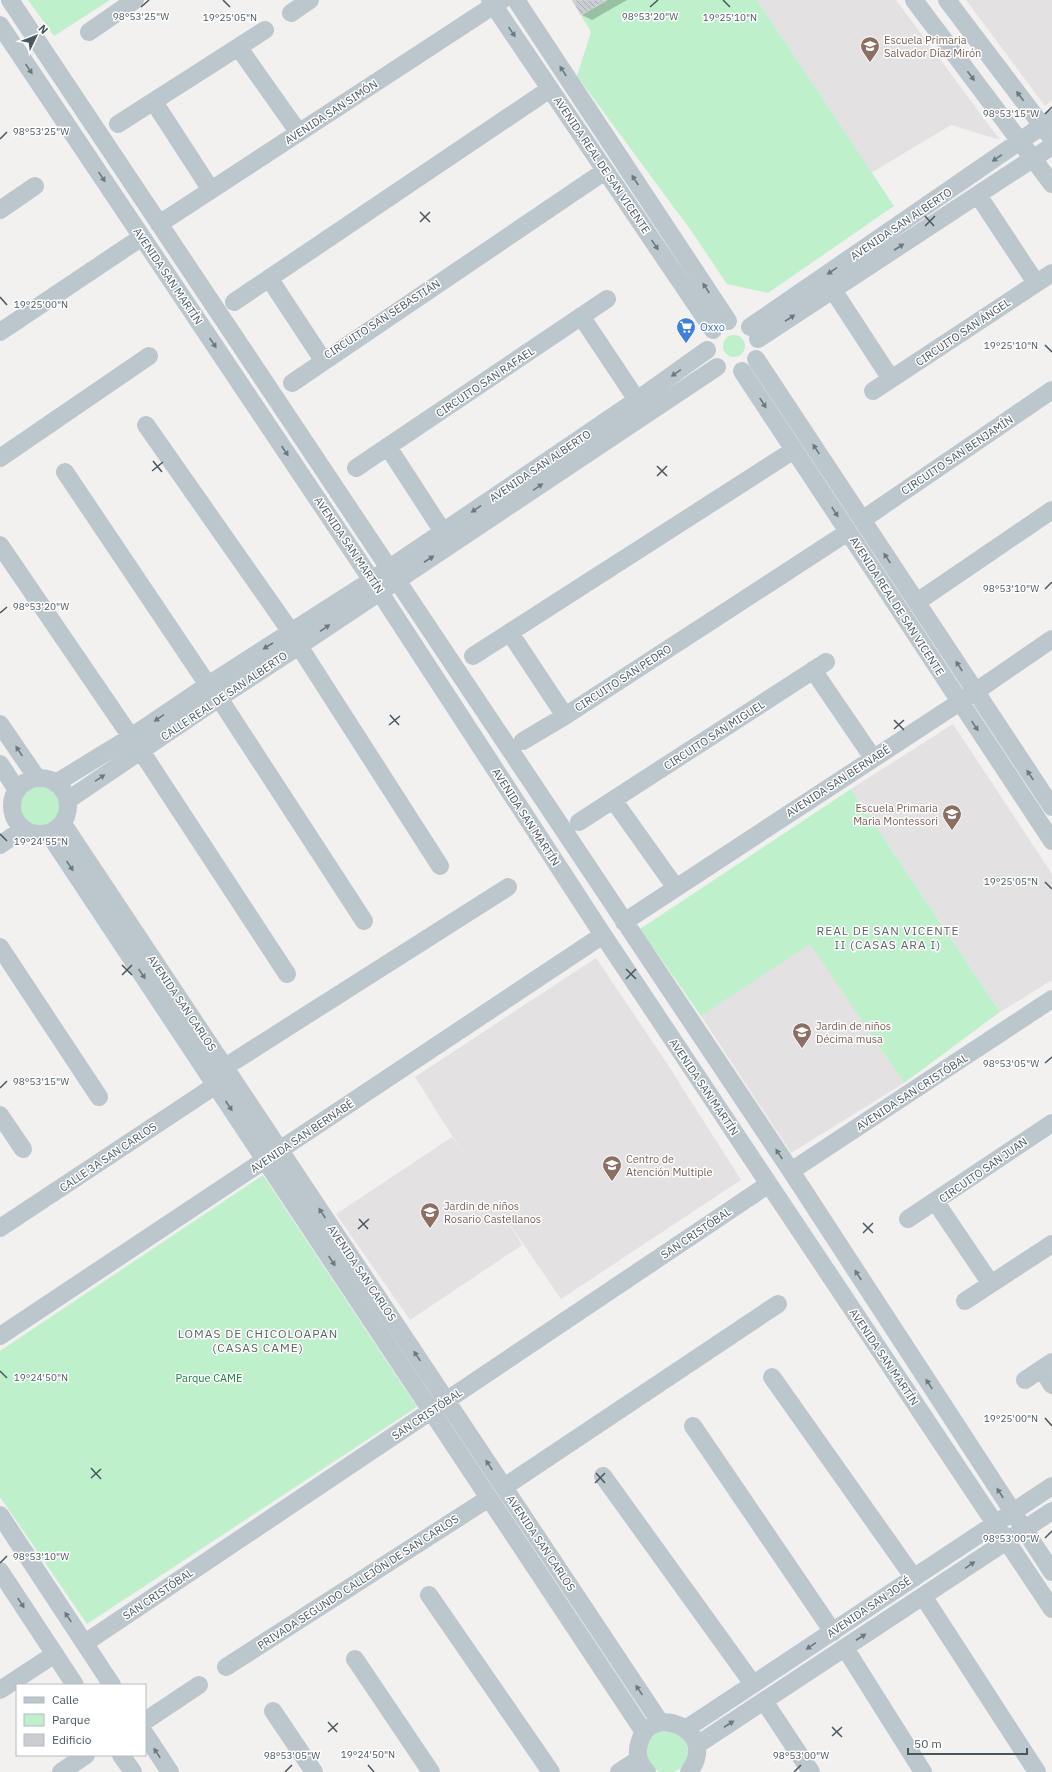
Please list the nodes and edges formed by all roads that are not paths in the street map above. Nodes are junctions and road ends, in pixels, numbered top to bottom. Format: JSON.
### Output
{"nodes":[{"id":1,"x":10,"y":0,"type":"edge"},
{"id":2,"x":135,"y":0,"type":"edge"},
{"id":3,"x":310,"y":0,"type":"edge"},
{"id":4,"x":516,"y":0,"type":"edge"},
{"id":5,"x":914,"y":0,"type":"edge"},
{"id":6,"x":947,"y":0,"type":"edge"},
{"id":7,"x":495,"y":2,"type":"edge"},
{"id":8,"x":291,"y":13,"type":"dead end"},
{"id":9,"x":0,"y":25,"type":"edge"},
{"id":10,"x":265,"y":30,"type":"dead end"},
{"id":11,"x":89,"y":32,"type":"dead end"},
{"id":12,"x":239,"y":48,"type":"junction"},
{"id":13,"x":550,"y":89,"type":"junction"},
{"id":14,"x":154,"y":102,"type":"junction"},
{"id":15,"x":118,"y":124,"type":"dead end"},
{"id":16,"x":1049,"y":128,"type":"edge"},
{"id":17,"x":299,"y":133,"type":"junction"},
{"id":18,"x":1021,"y":142,"type":"junction"},
{"id":19,"x":1052,"y":146,"type":"edge"},
{"id":20,"x":1033,"y":159,"type":"junction"},
{"id":21,"x":606,"y":171,"type":"junction"},
{"id":22,"x":1052,"y":184,"type":"edge"},
{"id":23,"x":35,"y":186,"type":"dead end"},
{"id":24,"x":211,"y":190,"type":"junction"},
{"id":25,"x":978,"y":195,"type":"junction"},
{"id":26,"x":0,"y":210,"type":"edge"},
{"id":27,"x":159,"y":224,"type":"junction"},
{"id":28,"x":142,"y":238,"type":"junction"},
{"id":29,"x":1052,"y":273,"type":"edge"},
{"id":30,"x":269,"y":278,"type":"junction"},
{"id":31,"x":1036,"y":283,"type":"junction"},
{"id":32,"x":833,"y":290,"type":"junction"},
{"id":33,"x":607,"y":299,"type":"dead end"},
{"id":34,"x":234,"y":302,"type":"dead end"},
{"id":35,"x":582,"y":316,"type":"junction"},
{"id":36,"x":720,"y":326,"type":"junction"},
{"id":37,"x":0,"y":332,"type":"edge"},
{"id":38,"x":754,"y":333,"type":"junction"},
{"id":39,"x":708,"y":350,"type":"junction"},
{"id":40,"x":149,"y":356,"type":"dead end"},
{"id":41,"x":756,"y":359,"type":"junction"},
{"id":42,"x":323,"y":360,"type":"junction"},
{"id":43,"x":717,"y":367,"type":"junction"},
{"id":44,"x":742,"y":371,"type":"junction"},
{"id":45,"x":891,"y":379,"type":"junction"},
{"id":46,"x":292,"y":383,"type":"dead end"},
{"id":47,"x":1052,"y":390,"type":"edge"},
{"id":48,"x":872,"y":391,"type":"dead end"},
{"id":49,"x":642,"y":408,"type":"junction"},
{"id":50,"x":146,"y":425,"type":"dead end"},
{"id":51,"x":388,"y":447,"type":"junction"},
{"id":52,"x":794,"y":450,"type":"junction"},
{"id":53,"x":0,"y":458,"type":"edge"},
{"id":54,"x":356,"y":468,"type":"dead end"},
{"id":55,"x":65,"y":472,"type":"dead end"},
{"id":56,"x":1052,"y":510,"type":"edge"},
{"id":57,"x":862,"y":520,"type":"junction"},
{"id":58,"x":848,"y":532,"type":"junction"},
{"id":59,"x":447,"y":538,"type":"junction"},
{"id":60,"x":0,"y":545,"type":"edge"},
{"id":61,"x":393,"y":575,"type":"junction"},
{"id":62,"x":376,"y":586,"type":"junction"},
{"id":63,"x":917,"y":602,"type":"junction"},
{"id":64,"x":510,"y":633,"type":"junction"},
{"id":65,"x":295,"y":639,"type":"junction"},
{"id":66,"x":1052,"y":639,"type":"edge"},
{"id":67,"x":473,"y":656,"type":"dead end"},
{"id":68,"x":213,"y":691,"type":"junction"},
{"id":69,"x":976,"y":692,"type":"junction"},
{"id":70,"x":960,"y":702,"type":"junction"},
{"id":71,"x":565,"y":716,"type":"junction"},
{"id":72,"x":0,"y":724,"type":"edge"},
{"id":73,"x":130,"y":737,"type":"junction"},
{"id":74,"x":524,"y":741,"type":"dead end"},
{"id":75,"x":141,"y":751,"type":"junction"},
{"id":76,"x":873,"y":758,"type":"junction"},
{"id":77,"x":0,"y":764,"type":"edge"},
{"id":78,"x":37,"y":778,"type":"junction"},
{"id":79,"x":56,"y":783,"type":"junction"},
{"id":80,"x":17,"y":790,"type":"junction"},
{"id":81,"x":68,"y":800,"type":"junction"},
{"id":82,"x":614,"y":800,"type":"junction"},
{"id":83,"x":1052,"y":807,"type":"edge"},
{"id":84,"x":7,"y":818,"type":"edge"},
{"id":85,"x":579,"y":822,"type":"dead end"},
{"id":86,"x":56,"y":828,"type":"junction"},
{"id":87,"x":23,"y":829,"type":"junction"},
{"id":88,"x":1052,"y":842,"type":"edge"},
{"id":89,"x":0,"y":845,"type":"edge"},
{"id":90,"x":440,"y":866,"type":"dead end"},
{"id":91,"x":508,"y":887,"type":"dead end"},
{"id":92,"x":676,"y":888,"type":"junction"},
{"id":93,"x":364,"y":921,"type":"dead end"},
{"id":94,"x":624,"y":922,"type":"junction"},
{"id":95,"x":603,"y":935,"type":"junction"},
{"id":96,"x":0,"y":947,"type":"edge"},
{"id":97,"x":287,"y":974,"type":"dead end"},
{"id":98,"x":1052,"y":999,"type":"edge"},
{"id":99,"x":225,"y":1067,"type":"junction"},
{"id":100,"x":216,"y":1085,"type":"junction"},
{"id":101,"x":99,"y":1097,"type":"dead end"},
{"id":102,"x":0,"y":1116,"type":"edge"},
{"id":103,"x":1052,"y":1123,"type":"edge"},
{"id":104,"x":23,"y":1149,"type":"dead end"},
{"id":105,"x":280,"y":1151,"type":"junction"},
{"id":106,"x":266,"y":1160,"type":"junction"},
{"id":107,"x":791,"y":1171,"type":"junction"},
{"id":108,"x":769,"y":1184,"type":"junction"},
{"id":109,"x":935,"y":1201,"type":"junction"},
{"id":110,"x":908,"y":1219,"type":"dead end"},
{"id":111,"x":0,"y":1228,"type":"edge"},
{"id":112,"x":1052,"y":1244,"type":"edge"},
{"id":113,"x":991,"y":1284,"type":"junction"},
{"id":114,"x":965,"y":1301,"type":"dead end"},
{"id":115,"x":778,"y":1304,"type":"dead end"},
{"id":116,"x":0,"y":1336,"type":"edge"},
{"id":117,"x":1047,"y":1365,"type":"edge"},
{"id":118,"x":772,"y":1377,"type":"dead end"},
{"id":119,"x":1025,"y":1380,"type":"dead end"},
{"id":120,"x":1052,"y":1385,"type":"edge"},
{"id":121,"x":447,"y":1400,"type":"junction"},
{"id":122,"x":431,"y":1411,"type":"junction"},
{"id":123,"x":693,"y":1426,"type":"dead end"},
{"id":124,"x":604,"y":1476,"type":"dead end"},
{"id":125,"x":1052,"y":1486,"type":"edge"},
{"id":126,"x":504,"y":1487,"type":"junction"},
{"id":127,"x":489,"y":1498,"type":"junction"},
{"id":128,"x":1052,"y":1511,"type":"edge"},
{"id":129,"x":1013,"y":1512,"type":"junction"},
{"id":130,"x":0,"y":1515,"type":"edge"},
{"id":131,"x":995,"y":1524,"type":"junction"},
{"id":132,"x":1024,"y":1530,"type":"junction"},
{"id":133,"x":1007,"y":1541,"type":"junction"},
{"id":134,"x":0,"y":1571,"type":"edge"},
{"id":135,"x":1052,"y":1572,"type":"edge"},
{"id":136,"x":914,"y":1578,"type":"junction"},
{"id":137,"x":429,"y":1595,"type":"dead end"},
{"id":138,"x":923,"y":1596,"type":"junction"},
{"id":139,"x":1052,"y":1609,"type":"edge"},
{"id":140,"x":833,"y":1632,"type":"junction"},
{"id":141,"x":85,"y":1643,"type":"junction"},
{"id":142,"x":845,"y":1648,"type":"junction"},
{"id":143,"x":55,"y":1654,"type":"junction"},
{"id":144,"x":355,"y":1659,"type":"dead end"},
{"id":145,"x":226,"y":1667,"type":"dead end"},
{"id":146,"x":74,"y":1684,"type":"edge"},
{"id":147,"x":111,"y":1684,"type":"edge"},
{"id":148,"x":200,"y":1684,"type":"dead end"},
{"id":149,"x":754,"y":1684,"type":"junction"},
{"id":150,"x":0,"y":1690,"type":"edge"},
{"id":151,"x":764,"y":1701,"type":"junction"},
{"id":152,"x":273,"y":1711,"type":"dead end"},
{"id":153,"x":146,"y":1720,"type":"edge"},
{"id":154,"x":660,"y":1722,"type":"junction"},
{"id":155,"x":687,"y":1728,"type":"junction"},
{"id":156,"x":644,"y":1732,"type":"junction"},
{"id":157,"x":146,"y":1736,"type":"edge"},
{"id":158,"x":697,"y":1745,"type":"junction"},
{"id":159,"x":85,"y":1756,"type":"edge"},
{"id":160,"x":122,"y":1756,"type":"edge"},
{"id":161,"x":643,"y":1765,"type":"edge"},
{"id":162,"x":694,"y":1770,"type":"edge"},
{"id":163,"x":61,"y":1772,"type":"edge"},
{"id":164,"x":132,"y":1772,"type":"edge"},
{"id":165,"x":170,"y":1772,"type":"edge"},
{"id":166,"x":314,"y":1772,"type":"edge"},
{"id":167,"x":431,"y":1772,"type":"edge"},
{"id":168,"x":551,"y":1772,"type":"edge"},
{"id":169,"x":619,"y":1772,"type":"edge"},
{"id":170,"x":812,"y":1772,"type":"edge"},
{"id":171,"x":923,"y":1772,"type":"edge"},
{"id":172,"x":1037,"y":1772,"type":"edge"}],
"edges":[{"from":1,"to":27,"type":"street","name":"AVENIDA SAN MARTÍN"},
{"from":2,"to":11,"type":"street"},
{"from":3,"to":8,"type":"street"},
{"from":36,"to":4,"type":"street","name":"AVENIDA REAL DE SAN VICENTE","one_way":true},
{"from":5,"to":18,"type":"street","one_way":true},
{"from":16,"to":6,"type":"street","one_way":true},
{"from":7,"to":13,"type":"street","name":"AVENIDA REAL DE SAN VICENTE","one_way":true},
{"from":7,"to":17,"type":"street","name":"AVENIDA SAN SIMÓN"},
{"from":9,"to":28,"type":"street","name":"AVENIDA SAN MARTÍN","one_way":true},
{"from":10,"to":12,"type":"street"},
{"from":12,"to":14,"type":"street"},
{"from":12,"to":17,"type":"street"},
{"from":13,"to":21,"type":"street","name":"AVENIDA REAL DE SAN VICENTE"},
{"from":13,"to":30,"type":"street"},
{"from":14,"to":15,"type":"street"},
{"from":14,"to":24,"type":"street"},
{"from":16,"to":18,"type":"street","name":"AVENIDA SAN ALBERTO"},
{"from":17,"to":24,"type":"street","name":"AVENIDA SAN SIMÓN"},
{"from":18,"to":20,"type":"street"},
{"from":18,"to":38,"type":"street","name":"AVENIDA SAN ALBERTO","one_way":true},
{"from":19,"to":20,"type":"street","name":"AVENIDA SAN ALBERTO"},
{"from":20,"to":22,"type":"street"},
{"from":20,"to":25,"type":"street","name":"AVENIDA SAN ALBERTO"},
{"from":21,"to":36,"type":"street","name":"AVENIDA REAL DE SAN VICENTE","one_way":true},
{"from":21,"to":42,"type":"street","name":"CIRCUITO SAN SEBASTIÁN"},
{"from":23,"to":26,"type":"street"},
{"from":24,"to":27,"type":"street","name":"AVENIDA SAN SIMÓN"},
{"from":25,"to":31,"type":"street"},
{"from":32,"to":25,"type":"street","name":"AVENIDA SAN ALBERTO","one_way":true},
{"from":27,"to":61,"type":"street","name":"AVENIDA SAN MARTÍN"},
{"from":28,"to":37,"type":"street"},
{"from":28,"to":62,"type":"street","name":"AVENIDA SAN MARTÍN","one_way":true},
{"from":29,"to":31,"type":"street","name":"CIRCUITO SAN ÁNGEL"},
{"from":30,"to":34,"type":"street"},
{"from":30,"to":42,"type":"street","name":"CIRCUITO SAN SEBASTIÁN"},
{"from":31,"to":45,"type":"street","name":"CIRCUITO SAN ÁNGEL"},
{"from":38,"to":32,"type":"street","name":"AVENIDA SAN ALBERTO","one_way":true},
{"from":32,"to":45,"type":"street"},
{"from":33,"to":35,"type":"street","name":"CIRCUITO SAN RAFAEL"},
{"from":35,"to":49,"type":"street"},
{"from":35,"to":51,"type":"street","name":"CIRCUITO SAN RAFAEL"},
{"from":36,"to":38,"type":"street"},
{"from":36,"to":39,"type":"street"},
{"from":38,"to":41,"type":"street"},
{"from":39,"to":43,"type":"street"},
{"from":39,"to":49,"type":"street","name":"AVENIDA SAN ALBERTO","one_way":true},
{"from":40,"to":53,"type":"street"},
{"from":41,"to":44,"type":"street"},
{"from":57,"to":41,"type":"street","name":"AVENIDA REAL DE SAN VICENTE","one_way":true},
{"from":42,"to":46,"type":"street"},
{"from":43,"to":44,"type":"street"},
{"from":43,"to":49,"type":"street","name":"AVENIDA SAN ALBERTO"},
{"from":44,"to":52,"type":"street","name":"AVENIDA REAL DE SAN VICENTE","one_way":true},
{"from":45,"to":48,"type":"street","name":"CIRCUITO SAN ÁNGEL"},
{"from":47,"to":57,"type":"street","name":"CIRCUITO SAN BENJAMÍN"},
{"from":49,"to":59,"type":"street","name":"AVENIDA SAN ALBERTO"},
{"from":50,"to":65,"type":"street"},
{"from":51,"to":54,"type":"street","name":"CIRCUITO SAN RAFAEL"},
{"from":51,"to":59,"type":"street"},
{"from":52,"to":58,"type":"street","name":"AVENIDA REAL DE SAN VICENTE","one_way":true},
{"from":52,"to":64,"type":"street"},
{"from":55,"to":68,"type":"street"},
{"from":56,"to":63,"type":"street"},
{"from":63,"to":57,"type":"street","name":"AVENIDA REAL DE SAN VICENTE","one_way":true},
{"from":58,"to":70,"type":"street","name":"AVENIDA REAL DE SAN VICENTE"},
{"from":58,"to":71,"type":"street","name":"CIRCUITO SAN PEDRO"},
{"from":59,"to":61,"type":"street","name":"AVENIDA SAN ALBERTO"},
{"from":60,"to":73,"type":"street"},
{"from":61,"to":62,"type":"street","name":"AVENIDA SAN ALBERTO"},
{"from":61,"to":94,"type":"street","name":"AVENIDA SAN MARTÍN"},
{"from":62,"to":65,"type":"street","name":"CALLE REAL DE SAN ALBERTO"},
{"from":62,"to":95,"type":"street","name":"AVENIDA SAN MARTÍN"},
{"from":69,"to":63,"type":"street","name":"AVENIDA REAL DE SAN VICENTE","one_way":true},
{"from":64,"to":67,"type":"street"},
{"from":64,"to":71,"type":"street","name":"CIRCUITO SAN PEDRO"},
{"from":65,"to":68,"type":"street","name":"CALLE REAL DE SAN ALBERTO"},
{"from":65,"to":90,"type":"street"},
{"from":66,"to":69,"type":"street","name":"AVENIDA SAN BERNABÉ"},
{"from":68,"to":73,"type":"street","name":"CALLE REAL DE SAN ALBERTO","one_way":true},
{"from":68,"to":75,"type":"street","name":"CALLE REAL DE SAN ALBERTO"},
{"from":68,"to":93,"type":"street"},
{"from":69,"to":70,"type":"street","name":"AVENIDA SAN BERNABÉ"},
{"from":83,"to":69,"type":"street","name":"AVENIDA REAL DE SAN VICENTE","one_way":true},
{"from":70,"to":76,"type":"street","name":"AVENIDA SAN BERNABÉ"},
{"from":70,"to":88,"type":"street","name":"AVENIDA REAL DE SAN VICENTE","one_way":true},
{"from":71,"to":74,"type":"street"},
{"from":78,"to":72,"type":"street","one_way":true},
{"from":73,"to":79,"type":"street","name":"CALLE REAL DE SAN ALBERTO"},
{"from":81,"to":75,"type":"street","name":"CALLE REAL DE SAN ALBERTO","one_way":true},
{"from":75,"to":97,"type":"street"},
{"from":76,"to":82,"type":"street","name":"CIRCUITO SAN MIGUEL"},
{"from":76,"to":92,"type":"street","name":"AVENIDA SAN BERNABÉ"},
{"from":77,"to":80,"type":"street"},
{"from":78,"to":79,"type":"street"},
{"from":78,"to":80,"type":"street"},
{"from":79,"to":81,"type":"street"},
{"from":80,"to":84,"type":"street"},
{"from":81,"to":86,"type":"street"},
{"from":82,"to":85,"type":"street","name":"CIRCUITO SAN MIGUEL"},
{"from":82,"to":92,"type":"street"},
{"from":84,"to":87,"type":"street"},
{"from":86,"to":87,"type":"street"},
{"from":86,"to":99,"type":"street","name":"AVENIDA SAN CARLOS"},
{"from":86,"to":100,"type":"street","name":"AVENIDA SAN CARLOS","one_way":true},
{"from":87,"to":89,"type":"street"},
{"from":91,"to":99,"type":"street"},
{"from":92,"to":94,"type":"street","name":"AVENIDA SAN BERNABÉ"},
{"from":107,"to":94,"type":"street","name":"AVENIDA SAN MARTÍN","one_way":true},
{"from":95,"to":105,"type":"street","name":"AVENIDA SAN BERNABÉ"},
{"from":95,"to":108,"type":"street","name":"AVENIDA SAN MARTÍN"},
{"from":96,"to":101,"type":"street"},
{"from":98,"to":107,"type":"street","name":"AVENIDA SAN CRISTÓBAL"},
{"from":99,"to":105,"type":"street","name":"AVENIDA SAN CARLOS"},
{"from":100,"to":106,"type":"street","name":"AVENIDA SAN CARLOS","one_way":true},
{"from":100,"to":111,"type":"street","name":"CALLE 3A SAN CARLOS"},
{"from":102,"to":104,"type":"street"},
{"from":103,"to":109,"type":"street","name":"CIRCUITO SAN JUAN"},
{"from":105,"to":106,"type":"street","name":"AVENIDA SAN BERNABÉ"},
{"from":121,"to":105,"type":"street","name":"AVENIDA SAN CARLOS","one_way":true},
{"from":106,"to":116,"type":"street","name":"AVENIDA SAN BERNABÉ"},
{"from":106,"to":122,"type":"street","name":"AVENIDA SAN CARLOS","one_way":true},
{"from":129,"to":107,"type":"street","name":"AVENIDA SAN MARTÍN","one_way":true},
{"from":108,"to":121,"type":"street","name":"SAN CRISTÓBAL"},
{"from":108,"to":131,"type":"street","name":"AVENIDA SAN MARTÍN"},
{"from":109,"to":110,"type":"street"},
{"from":109,"to":113,"type":"street","name":"CIRCUITO SAN JUAN"},
{"from":112,"to":113,"type":"street"},
{"from":113,"to":114,"type":"street"},
{"from":115,"to":126,"type":"street"},
{"from":117,"to":119,"type":"street"},
{"from":117,"to":120,"type":"street"},
{"from":118,"to":136,"type":"street"},
{"from":121,"to":122,"type":"street","name":"SAN CRISTÓBAL"},
{"from":126,"to":121,"type":"street","name":"AVENIDA SAN CARLOS","one_way":true},
{"from":122,"to":127,"type":"street","name":"AVENIDA SAN CARLOS"},
{"from":122,"to":141,"type":"street","name":"SAN CRISTÓBAL"},
{"from":123,"to":140,"type":"street"},
{"from":124,"to":149,"type":"street"},
{"from":125,"to":129,"type":"street","name":"AVENIDA SAN JOSÉ"},
{"from":154,"to":126,"type":"street","name":"AVENIDA SAN CARLOS","one_way":true},
{"from":127,"to":145,"type":"street","name":"PRIVADA SEGUNDO CALLEJÓN DE SAN CARLOS"},
{"from":127,"to":156,"type":"street","name":"AVENIDA SAN CARLOS"},
{"from":128,"to":132,"type":"street","name":"AVENIDA SAN JOSÉ"},
{"from":129,"to":131,"type":"street","name":"AVENIDA SAN JOSÉ"},
{"from":129,"to":132,"type":"street","name":"AVENIDA SAN MARTÍN"},
{"from":141,"to":130,"type":"street","one_way":true},
{"from":131,"to":133,"type":"street","name":"AVENIDA SAN MARTÍN"},
{"from":131,"to":136,"type":"street","name":"AVENIDA SAN JOSÉ"},
{"from":132,"to":133,"type":"street","name":"AVENIDA SAN JOSÉ"},
{"from":132,"to":135,"type":"street","name":"AVENIDA SAN MARTÍN"},
{"from":138,"to":133,"type":"street","name":"AVENIDA SAN JOSÉ","one_way":true},
{"from":133,"to":139,"type":"street","name":"AVENIDA SAN MARTÍN"},
{"from":134,"to":143,"type":"street","one_way":true},
{"from":136,"to":140,"type":"street","name":"AVENIDA SAN JOSÉ"},
{"from":137,"to":168,"type":"street"},
{"from":142,"to":138,"type":"street","name":"AVENIDA SAN JOSÉ","one_way":true},
{"from":138,"to":172,"type":"street"},
{"from":140,"to":149,"type":"street","name":"AVENIDA SAN JOSÉ","one_way":true},
{"from":141,"to":147,"type":"street"},
{"from":142,"to":151,"type":"street","name":"AVENIDA SAN JOSÉ"},
{"from":142,"to":171,"type":"street"},
{"from":143,"to":146,"type":"street"},
{"from":143,"to":150,"type":"street"},
{"from":144,"to":167,"type":"street"},
{"from":148,"to":153,"type":"street"},
{"from":149,"to":155,"type":"street","name":"AVENIDA SAN JOSÉ"},
{"from":158,"to":151,"type":"street","name":"AVENIDA SAN JOSÉ","one_way":true},
{"from":151,"to":170,"type":"street"},
{"from":152,"to":166,"type":"street"},
{"from":154,"to":155,"type":"street"},
{"from":154,"to":156,"type":"street"},
{"from":155,"to":158,"type":"street"},
{"from":156,"to":161,"type":"street"},
{"from":165,"to":157,"type":"street","one_way":true},
{"from":158,"to":162,"type":"street"},
{"from":159,"to":163,"type":"street"},
{"from":160,"to":164,"type":"street"},
{"from":161,"to":169,"type":"street"}]}
